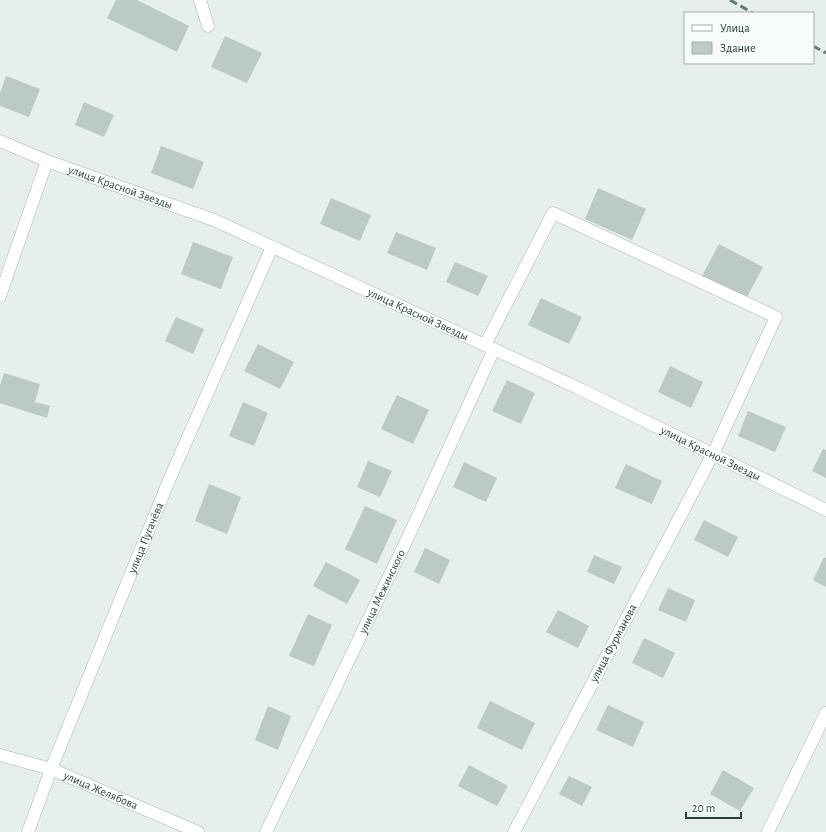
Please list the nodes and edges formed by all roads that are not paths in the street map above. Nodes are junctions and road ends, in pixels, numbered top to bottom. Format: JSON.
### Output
{"nodes":[{"id":1,"x":200,"y":0,"type":"edge"},
{"id":2,"x":208,"y":26,"type":"dead end"},
{"id":3,"x":0,"y":141,"type":"edge"},
{"id":4,"x":47,"y":161,"type":"junction"},
{"id":5,"x":272,"y":247,"type":"junction"},
{"id":6,"x":0,"y":296,"type":"edge"},
{"id":7,"x":490,"y":347,"type":"junction"},
{"id":8,"x":713,"y":454,"type":"junction"},
{"id":9,"x":826,"y":510,"type":"edge"},
{"id":10,"x":826,"y":713,"type":"edge"},
{"id":11,"x":0,"y":755,"type":"edge"},
{"id":12,"x":50,"y":769,"type":"junction"},
{"id":13,"x":28,"y":832,"type":"edge"},
{"id":14,"x":198,"y":832,"type":"edge"},
{"id":15,"x":266,"y":832,"type":"edge"},
{"id":16,"x":514,"y":832,"type":"edge"},
{"id":17,"x":768,"y":832,"type":"edge"}],
"edges":[{"from":1,"to":2,"type":"street"},
{"from":3,"to":4,"type":"street","name":"улица Красной Звезды"},
{"from":4,"to":5,"type":"street","name":"улица Красной Звезды"},
{"from":4,"to":6,"type":"street"},
{"from":5,"to":7,"type":"street","name":"улица Красной Звезды"},
{"from":5,"to":12,"type":"street","name":"улица Пугачёва"},
{"from":7,"to":8,"type":"street","name":"улица Красной Звезды"},
{"from":7,"to":8,"type":"street","name":"улица Межинского"},
{"from":7,"to":15,"type":"street","name":"улица Межинского"},
{"from":8,"to":9,"type":"street","name":"улица Красной Звезды"},
{"from":8,"to":16,"type":"street","name":"улица Фурманова"},
{"from":10,"to":17,"type":"street"},
{"from":11,"to":12,"type":"street","name":"улица Желябова"},
{"from":12,"to":13,"type":"street","name":"улица Пугачёва"},
{"from":12,"to":14,"type":"street","name":"улица Желябова"}]}
